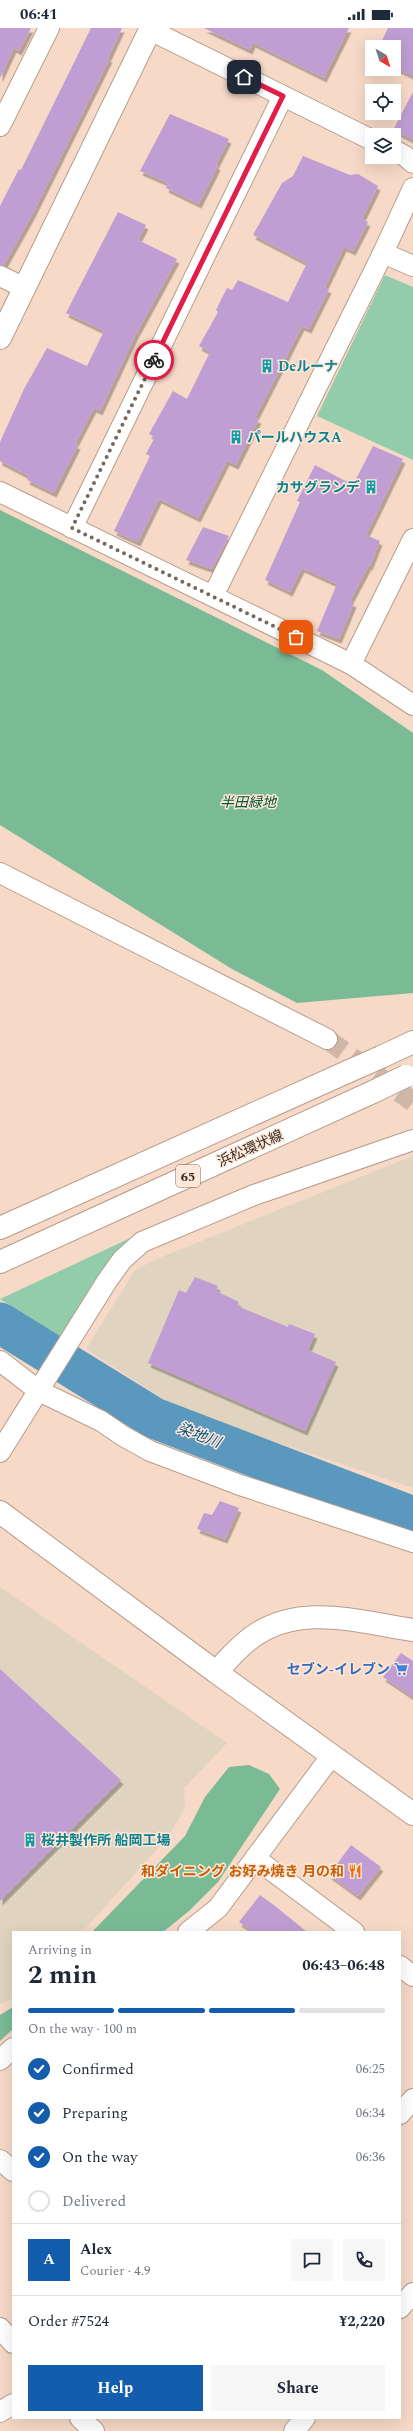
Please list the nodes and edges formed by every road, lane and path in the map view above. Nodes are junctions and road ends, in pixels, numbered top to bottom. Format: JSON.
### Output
{"nodes":[{"id":1,"x":49,"y":28,"type":"edge"},
{"id":2,"x":150,"y":29,"type":"edge"},
{"id":3,"x":283,"y":96,"type":"junction"},
{"id":4,"x":0,"y":126,"type":"edge"},
{"id":5,"x":365,"y":137,"type":"edge"},
{"id":6,"x":401,"y":154,"type":"edge"},
{"id":7,"x":413,"y":163,"type":"edge"},
{"id":8,"x":413,"y":188,"type":"edge"},
{"id":9,"x":383,"y":253,"type":"junction"},
{"id":10,"x":413,"y":266,"type":"edge"},
{"id":11,"x":0,"y":276,"type":"edge"},
{"id":12,"x":25,"y":288,"type":"junction"},
{"id":13,"x":0,"y":338,"type":"edge"},
{"id":14,"x":0,"y":492,"type":"edge"},
{"id":15,"x":72,"y":528,"type":"junction"},
{"id":16,"x":413,"y":539,"type":"edge"},
{"id":17,"x":213,"y":596,"type":"junction"},
{"id":18,"x":351,"y":664,"type":"junction"},
{"id":19,"x":413,"y":705,"type":"edge"},
{"id":20,"x":0,"y":873,"type":"edge"},
{"id":21,"x":327,"y":1039,"type":"tunnel mouth"},
{"id":22,"x":413,"y":1042,"type":"edge"},
{"id":23,"x":410,"y":1075,"type":"edge"},
{"id":24,"x":413,"y":1140,"type":"edge"},
{"id":25,"x":0,"y":1228,"type":"edge"},
{"id":26,"x":0,"y":1262,"type":"edge"},
{"id":27,"x":0,"y":1361,"type":"edge"},
{"id":28,"x":43,"y":1385,"type":"junction"},
{"id":29,"x":0,"y":1452,"type":"edge"},
{"id":30,"x":0,"y":1512,"type":"edge"},
{"id":31,"x":413,"y":1542,"type":"edge"},
{"id":32,"x":413,"y":1630,"type":"edge"},
{"id":33,"x":216,"y":1672,"type":"junction"},
{"id":34,"x":332,"y":1755,"type":"junction"},
{"id":35,"x":413,"y":1814,"type":"edge"},
{"id":36,"x":255,"y":1858,"type":"junction"},
{"id":37,"x":189,"y":1931,"type":"edge"},
{"id":38,"x":353,"y":1931,"type":"edge"},
{"id":39,"x":401,"y":1967,"type":"edge"},
{"id":40,"x":413,"y":1976,"type":"edge"},
{"id":41,"x":12,"y":2049,"type":"edge"},
{"id":42,"x":0,"y":2060,"type":"edge"},
{"id":43,"x":413,"y":2099,"type":"edge"},
{"id":44,"x":401,"y":2113,"type":"edge"},
{"id":45,"x":0,"y":2160,"type":"edge"},
{"id":46,"x":12,"y":2170,"type":"edge"},
{"id":47,"x":413,"y":2293,"type":"edge"},
{"id":48,"x":401,"y":2307,"type":"edge"},
{"id":49,"x":0,"y":2328,"type":"edge"},
{"id":50,"x":12,"y":2342,"type":"edge"},
{"id":51,"x":12,"y":2405,"type":"edge"},
{"id":52,"x":0,"y":2412,"type":"edge"},
{"id":53,"x":81,"y":2419,"type":"edge"},
{"id":54,"x":304,"y":2419,"type":"edge"},
{"id":55,"x":94,"y":2431,"type":"edge"},
{"id":56,"x":294,"y":2431,"type":"edge"}],
"edges":[{"from":1,"to":4,"type":"street"},
{"from":2,"to":3,"type":"street"},
{"from":2,"to":12,"type":"street"},
{"from":3,"to":5,"type":"street"},
{"from":3,"to":15,"type":"street"},
{"from":6,"to":7,"type":"street"},
{"from":8,"to":9,"type":"street"},
{"from":9,"to":10,"type":"street"},
{"from":9,"to":17,"type":"street"},
{"from":11,"to":12,"type":"street"},
{"from":12,"to":13,"type":"street"},
{"from":14,"to":15,"type":"street"},
{"from":15,"to":17,"type":"street"},
{"from":16,"to":18,"type":"street"},
{"from":17,"to":18,"type":"street"},
{"from":18,"to":19,"type":"street"},
{"from":20,"to":21,"type":"street"},
{"from":22,"to":25,"type":"street","number":"65","bridge":true},
{"from":23,"to":26,"type":"street","name":"浜松環状線","number":"65","bridge":true},
{"from":24,"to":28,"type":"street"},
{"from":27,"to":28,"type":"street"},
{"from":28,"to":29,"type":"street"},
{"from":28,"to":31,"type":"street"},
{"from":30,"to":33,"type":"street"},
{"from":32,"to":33,"type":"street"},
{"from":33,"to":34,"type":"street"},
{"from":34,"to":35,"type":"street"},
{"from":34,"to":36,"type":"street"},
{"from":36,"to":37,"type":"street"},
{"from":36,"to":38,"type":"street"},
{"from":39,"to":40,"type":"street"},
{"from":41,"to":42,"type":"street"},
{"from":43,"to":44,"type":"street"},
{"from":45,"to":46,"type":"street"},
{"from":47,"to":48,"type":"street"},
{"from":49,"to":50,"type":"street"},
{"from":51,"to":52,"type":"street"},
{"from":53,"to":55,"type":"street"},
{"from":54,"to":56,"type":"street"}]}
